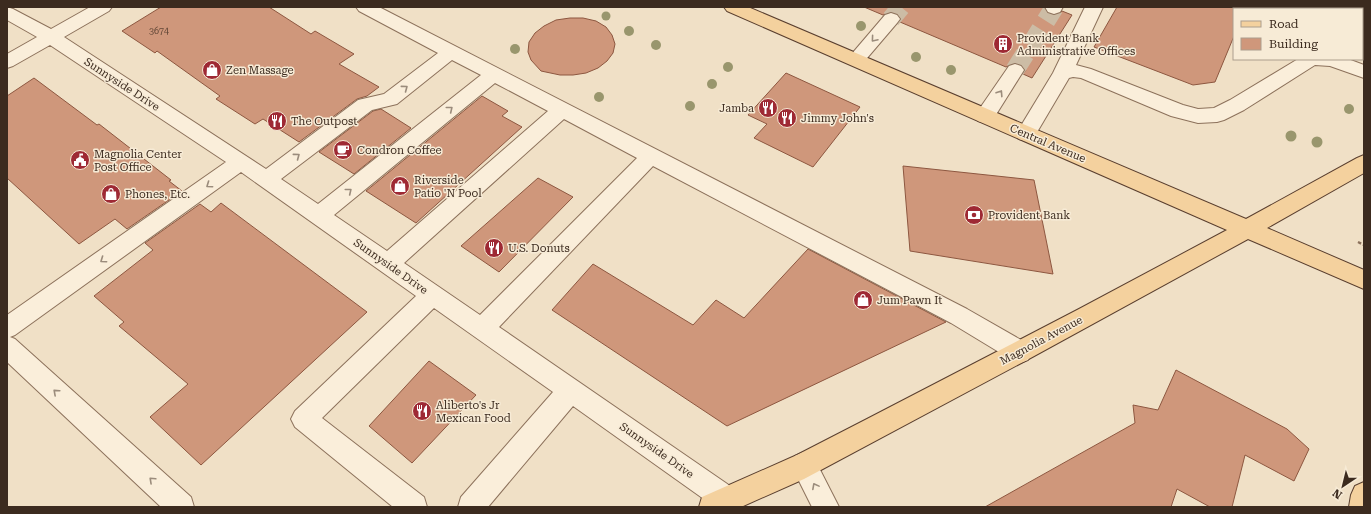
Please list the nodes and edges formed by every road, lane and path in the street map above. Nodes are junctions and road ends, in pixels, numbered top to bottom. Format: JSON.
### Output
{"nodes":[{"id":1,"x":103,"y":7,"type":"edge"},
{"id":2,"x":365,"y":7,"type":"edge"},
{"id":3,"x":733,"y":7,"type":"edge"},
{"id":4,"x":1094,"y":7,"type":"edge"},
{"id":5,"x":7,"y":13,"type":"edge"},
{"id":6,"x":891,"y":19,"type":"tunnel mouth"},
{"id":7,"x":51,"y":37,"type":"junction"},
{"id":8,"x":452,"y":52,"type":"junction"},
{"id":9,"x":856,"y":60,"type":"junction"},
{"id":10,"x":1310,"y":60,"type":"edge"},
{"id":11,"x":1333,"y":60,"type":"edge"},
{"id":12,"x":7,"y":62,"type":"edge"},
{"id":13,"x":1015,"y":70,"type":"tunnel mouth"},
{"id":14,"x":1364,"y":72,"type":"edge"},
{"id":15,"x":494,"y":74,"type":"junction"},
{"id":16,"x":1062,"y":74,"type":"junction"},
{"id":17,"x":563,"y":109,"type":"junction"},
{"id":18,"x":985,"y":116,"type":"junction"},
{"id":19,"x":1026,"y":134,"type":"junction"},
{"id":20,"x":651,"y":156,"type":"junction"},
{"id":21,"x":240,"y":162,"type":"junction"},
{"id":22,"x":1364,"y":163,"type":"edge"},
{"id":23,"x":266,"y":180,"type":"junction"},
{"id":24,"x":318,"y":216,"type":"junction"},
{"id":25,"x":1248,"y":230,"type":"junction"},
{"id":26,"x":1358,"y":242,"type":"dead end"},
{"id":27,"x":1364,"y":244,"type":"edge"},
{"id":28,"x":387,"y":264,"type":"junction"},
{"id":29,"x":1364,"y":280,"type":"edge"},
{"id":30,"x":432,"y":295,"type":"junction"},
{"id":31,"x":7,"y":328,"type":"edge"},
{"id":32,"x":482,"y":329,"type":"junction"},
{"id":33,"x":7,"y":347,"type":"edge"},
{"id":34,"x":1020,"y":352,"type":"junction"},
{"id":35,"x":570,"y":390,"type":"junction"},
{"id":36,"x":804,"y":465,"type":"junction"},
{"id":37,"x":1364,"y":495,"type":"edge"},
{"id":38,"x":720,"y":503,"type":"edge"},
{"id":39,"x":181,"y":507,"type":"edge"},
{"id":40,"x":414,"y":507,"type":"edge"},
{"id":41,"x":471,"y":507,"type":"edge"},
{"id":42,"x":826,"y":507,"type":"edge"},
{"id":43,"x":1362,"y":507,"type":"edge"}],
"edges":[{"from":1,"to":7,"type":"street"},
{"from":2,"to":8,"type":"street"},
{"from":3,"to":9,"type":"main road","name":"Central Avenue"},
{"from":4,"to":16,"type":"street"},
{"from":5,"to":7,"type":"street","name":"Sunnyside Drive"},
{"from":6,"to":9,"type":"street","one_way":true},
{"from":7,"to":12,"type":"street"},
{"from":7,"to":21,"type":"street","name":"Sunnyside Drive"},
{"from":8,"to":15,"type":"street"},
{"from":23,"to":8,"type":"street","one_way":true},
{"from":9,"to":18,"type":"main road","name":"Central Avenue"},
{"from":10,"to":16,"type":"street"},
{"from":11,"to":14,"type":"street"},
{"from":18,"to":13,"type":"street","one_way":true},
{"from":15,"to":17,"type":"street"},
{"from":24,"to":15,"type":"street","one_way":true},
{"from":16,"to":19,"type":"street"},
{"from":17,"to":20,"type":"street"},
{"from":17,"to":28,"type":"street"},
{"from":18,"to":19,"type":"main road","name":"Central Avenue"},
{"from":19,"to":25,"type":"main road","name":"Central Avenue"},
{"from":20,"to":32,"type":"street"},
{"from":20,"to":34,"type":"street"},
{"from":21,"to":23,"type":"street","name":"Sunnyside Drive"},
{"from":21,"to":31,"type":"street","one_way":true},
{"from":22,"to":25,"type":"main road","name":"Magnolia Avenue"},
{"from":23,"to":24,"type":"street","name":"Sunnyside Drive"},
{"from":24,"to":28,"type":"street","name":"Sunnyside Drive"},
{"from":25,"to":29,"type":"main road","name":"Central Avenue"},
{"from":25,"to":34,"type":"main road","name":"Magnolia Avenue"},
{"from":26,"to":27,"type":"path"},
{"from":28,"to":30,"type":"street","name":"Sunnyside Drive"},
{"from":30,"to":32,"type":"street","name":"Sunnyside Drive"},
{"from":30,"to":40,"type":"street"},
{"from":32,"to":35,"type":"street","name":"Sunnyside Drive"},
{"from":39,"to":33,"type":"street","one_way":true},
{"from":34,"to":36,"type":"main road","name":"Magnolia Avenue"},
{"from":35,"to":38,"type":"street","name":"Sunnyside Drive"},
{"from":35,"to":41,"type":"street"},
{"from":36,"to":38,"type":"main road","name":"Magnolia Avenue"},
{"from":42,"to":36,"type":"street","one_way":true},
{"from":37,"to":43,"type":"main road"}]}
